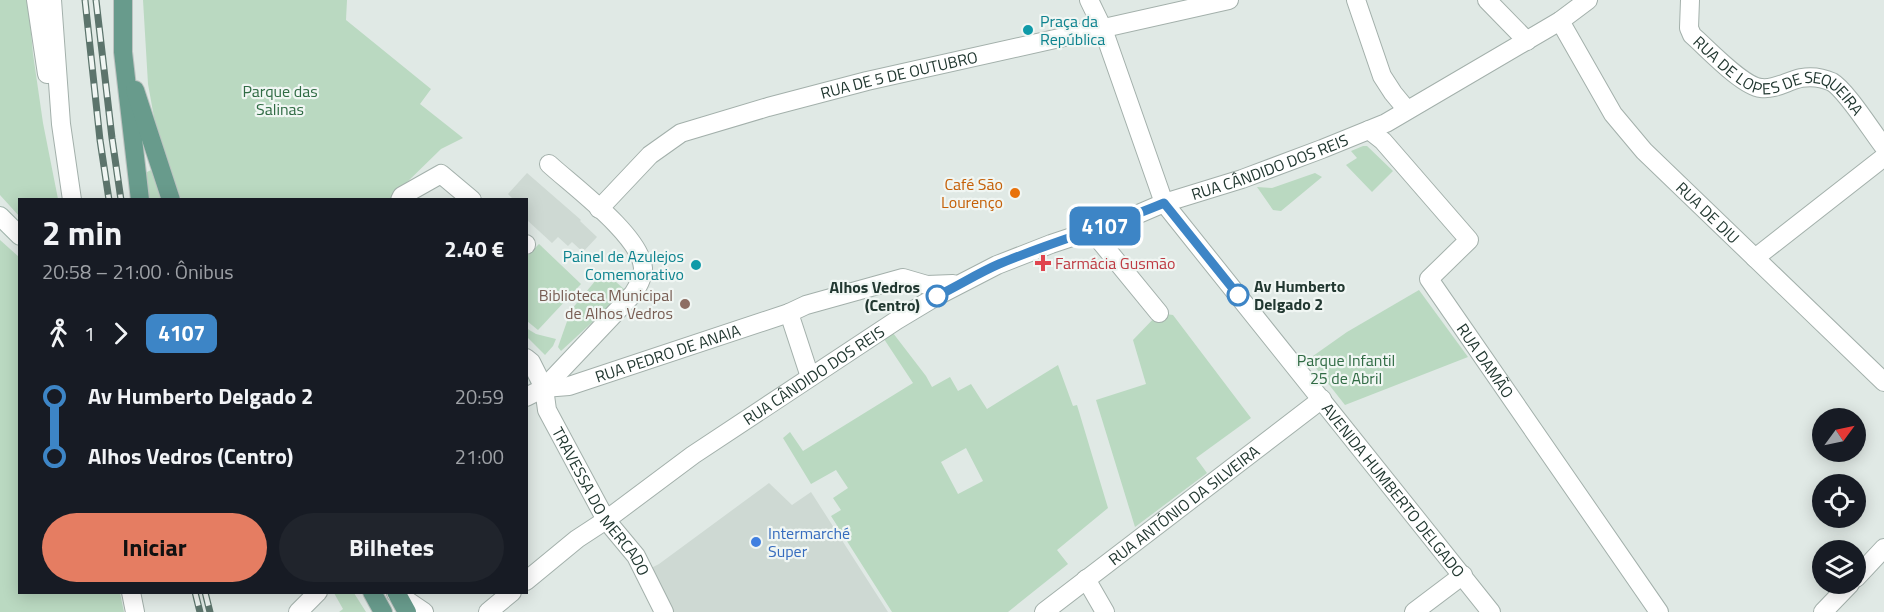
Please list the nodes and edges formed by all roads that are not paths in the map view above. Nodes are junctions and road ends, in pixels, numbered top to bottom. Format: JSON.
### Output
{"nodes":[{"id":1,"x":36,"y":0,"type":"edge"},
{"id":2,"x":52,"y":0,"type":"edge"},
{"id":3,"x":123,"y":0,"type":"edge"},
{"id":4,"x":1089,"y":0,"type":"edge"},
{"id":5,"x":1229,"y":0,"type":"edge"},
{"id":6,"x":1356,"y":0,"type":"edge"},
{"id":7,"x":1487,"y":0,"type":"edge"},
{"id":8,"x":1588,"y":0,"type":"edge"},
{"id":9,"x":1690,"y":0,"type":"edge"},
{"id":10,"x":1560,"y":21,"type":"junction"},
{"id":11,"x":1103,"y":28,"type":"junction"},
{"id":12,"x":1527,"y":41,"type":"junction"},
{"id":13,"x":123,"y":52,"type":"junction"},
{"id":14,"x":1407,"y":110,"type":"junction"},
{"id":15,"x":1369,"y":130,"type":"junction"},
{"id":16,"x":1884,"y":147,"type":"edge"},
{"id":17,"x":1884,"y":157,"type":"edge"},
{"id":18,"x":549,"y":165,"type":"dead end"},
{"id":19,"x":68,"y":176,"type":"junction"},
{"id":20,"x":72,"y":198,"type":"edge"},
{"id":21,"x":140,"y":198,"type":"edge"},
{"id":22,"x":170,"y":198,"type":"edge"},
{"id":23,"x":401,"y":198,"type":"edge"},
{"id":24,"x":470,"y":198,"type":"edge"},
{"id":25,"x":1164,"y":203,"type":"junction"},
{"id":26,"x":599,"y":209,"type":"junction"},
{"id":27,"x":0,"y":216,"type":"edge"},
{"id":28,"x":1091,"y":230,"type":"junction"},
{"id":29,"x":18,"y":234,"type":"edge"},
{"id":30,"x":1755,"y":258,"type":"junction"},
{"id":31,"x":962,"y":284,"type":"junction"},
{"id":32,"x":789,"y":313,"type":"junction"},
{"id":33,"x":1159,"y":313,"type":"dead end"},
{"id":34,"x":528,"y":360,"type":"edge"},
{"id":35,"x":810,"y":377,"type":"junction"},
{"id":36,"x":1884,"y":382,"type":"edge"},
{"id":37,"x":544,"y":388,"type":"junction"},
{"id":38,"x":528,"y":396,"type":"edge"},
{"id":39,"x":1322,"y":399,"type":"junction"},
{"id":40,"x":606,"y":520,"type":"junction"},
{"id":41,"x":1884,"y":548,"type":"edge"},
{"id":42,"x":1866,"y":567,"type":"edge"},
{"id":43,"x":1463,"y":575,"type":"junction"},
{"id":44,"x":528,"y":578,"type":"edge"},
{"id":45,"x":1086,"y":579,"type":"junction"},
{"id":46,"x":131,"y":594,"type":"edge"},
{"id":47,"x":316,"y":594,"type":"edge"},
{"id":48,"x":373,"y":594,"type":"edge"},
{"id":49,"x":397,"y":594,"type":"edge"},
{"id":50,"x":397,"y":594,"type":"edge"},
{"id":51,"x":510,"y":594,"type":"edge"},
{"id":52,"x":1840,"y":594,"type":"edge"},
{"id":53,"x":135,"y":612,"type":"edge"},
{"id":54,"x":298,"y":612,"type":"edge"},
{"id":55,"x":383,"y":612,"type":"edge"},
{"id":56,"x":407,"y":612,"type":"edge"},
{"id":57,"x":424,"y":612,"type":"edge"},
{"id":58,"x":488,"y":612,"type":"edge"},
{"id":59,"x":663,"y":612,"type":"edge"},
{"id":60,"x":1044,"y":612,"type":"edge"},
{"id":61,"x":1105,"y":612,"type":"edge"},
{"id":62,"x":1414,"y":612,"type":"edge"},
{"id":63,"x":1491,"y":612,"type":"edge"},
{"id":64,"x":1659,"y":612,"type":"edge"},
{"id":65,"x":1823,"y":612,"type":"edge"}],
"edges":[{"from":1,"to":19,"type":"street"},
{"from":2,"to":19,"type":"street"},
{"from":3,"to":13,"type":"main road"},
{"from":4,"to":11,"type":"street","name":"AVENIDA HUMBERTO DELGADO"},
{"from":5,"to":11,"type":"street","name":"RUA DE 5 DE OUTUBRO"},
{"from":6,"to":14,"type":"street"},
{"from":7,"to":12,"type":"street"},
{"from":8,"to":10,"type":"street","name":"RUA CÂNDIDO DOS REIS"},
{"from":9,"to":16,"type":"street","name":"RUA DE LOPES DE SEQUEIRA"},
{"from":10,"to":12,"type":"street","name":"RUA CÂNDIDO DOS REIS"},
{"from":10,"to":30,"type":"street","name":"RUA DE DIU"},
{"from":11,"to":25,"type":"street","name":"AVENIDA HUMBERTO DELGADO"},
{"from":11,"to":26,"type":"street","name":"RUA DE 5 DE OUTUBRO"},
{"from":12,"to":14,"type":"street","name":"RUA CÂNDIDO DOS REIS"},
{"from":13,"to":21,"type":"main road"},
{"from":13,"to":22,"type":"main road"},
{"from":14,"to":15,"type":"street","name":"RUA CÂNDIDO DOS REIS"},
{"from":15,"to":25,"type":"street","name":"RUA CÂNDIDO DOS REIS"},
{"from":15,"to":64,"type":"street","name":"RUA DAMÃO"},
{"from":17,"to":30,"type":"street"},
{"from":18,"to":26,"type":"street"},
{"from":19,"to":20,"type":"street"},
{"from":23,"to":24,"type":"street"},
{"from":25,"to":28,"type":"street","name":"RUA CÂNDIDO DOS REIS"},
{"from":25,"to":39,"type":"street","name":"AVENIDA HUMBERTO DELGADO"},
{"from":26,"to":37,"type":"street"},
{"from":27,"to":29,"type":"street"},
{"from":28,"to":31,"type":"street","name":"RUA CÂNDIDO DOS REIS"},
{"from":28,"to":33,"type":"street"},
{"from":30,"to":36,"type":"street","name":"RUA DE DIU"},
{"from":31,"to":32,"type":"street","name":"RUA PEDRO DE ANAIA"},
{"from":31,"to":35,"type":"street","name":"RUA CÂNDIDO DOS REIS"},
{"from":32,"to":35,"type":"street"},
{"from":32,"to":37,"type":"street","name":"RUA PEDRO DE ANAIA"},
{"from":34,"to":37,"type":"street","name":"TRAVESSA DO MERCADO"},
{"from":35,"to":40,"type":"street","name":"RUA CÂNDIDO DOS REIS"},
{"from":37,"to":38,"type":"street"},
{"from":37,"to":40,"type":"street","name":"TRAVESSA DO MERCADO"},
{"from":39,"to":43,"type":"street","name":"AVENIDA HUMBERTO DELGADO"},
{"from":39,"to":45,"type":"street","name":"RUA ANTÓNIO DA SILVEIRA"},
{"from":40,"to":44,"type":"street","name":"RUA CÂNDIDO DOS REIS"},
{"from":40,"to":59,"type":"street","name":"TRAVESSA DO MERCADO"},
{"from":41,"to":42,"type":"street"},
{"from":43,"to":62,"type":"street"},
{"from":43,"to":63,"type":"street","name":"AVENIDA HUMBERTO DELGADO"},
{"from":45,"to":60,"type":"street","name":"RUA ANTÓNIO DA SILVEIRA"},
{"from":45,"to":61,"type":"street"},
{"from":46,"to":53,"type":"street"},
{"from":47,"to":54,"type":"street"},
{"from":48,"to":55,"type":"main road"},
{"from":49,"to":56,"type":"main road"},
{"from":50,"to":57,"type":"street"},
{"from":51,"to":58,"type":"street"},
{"from":52,"to":65,"type":"street"}]}
